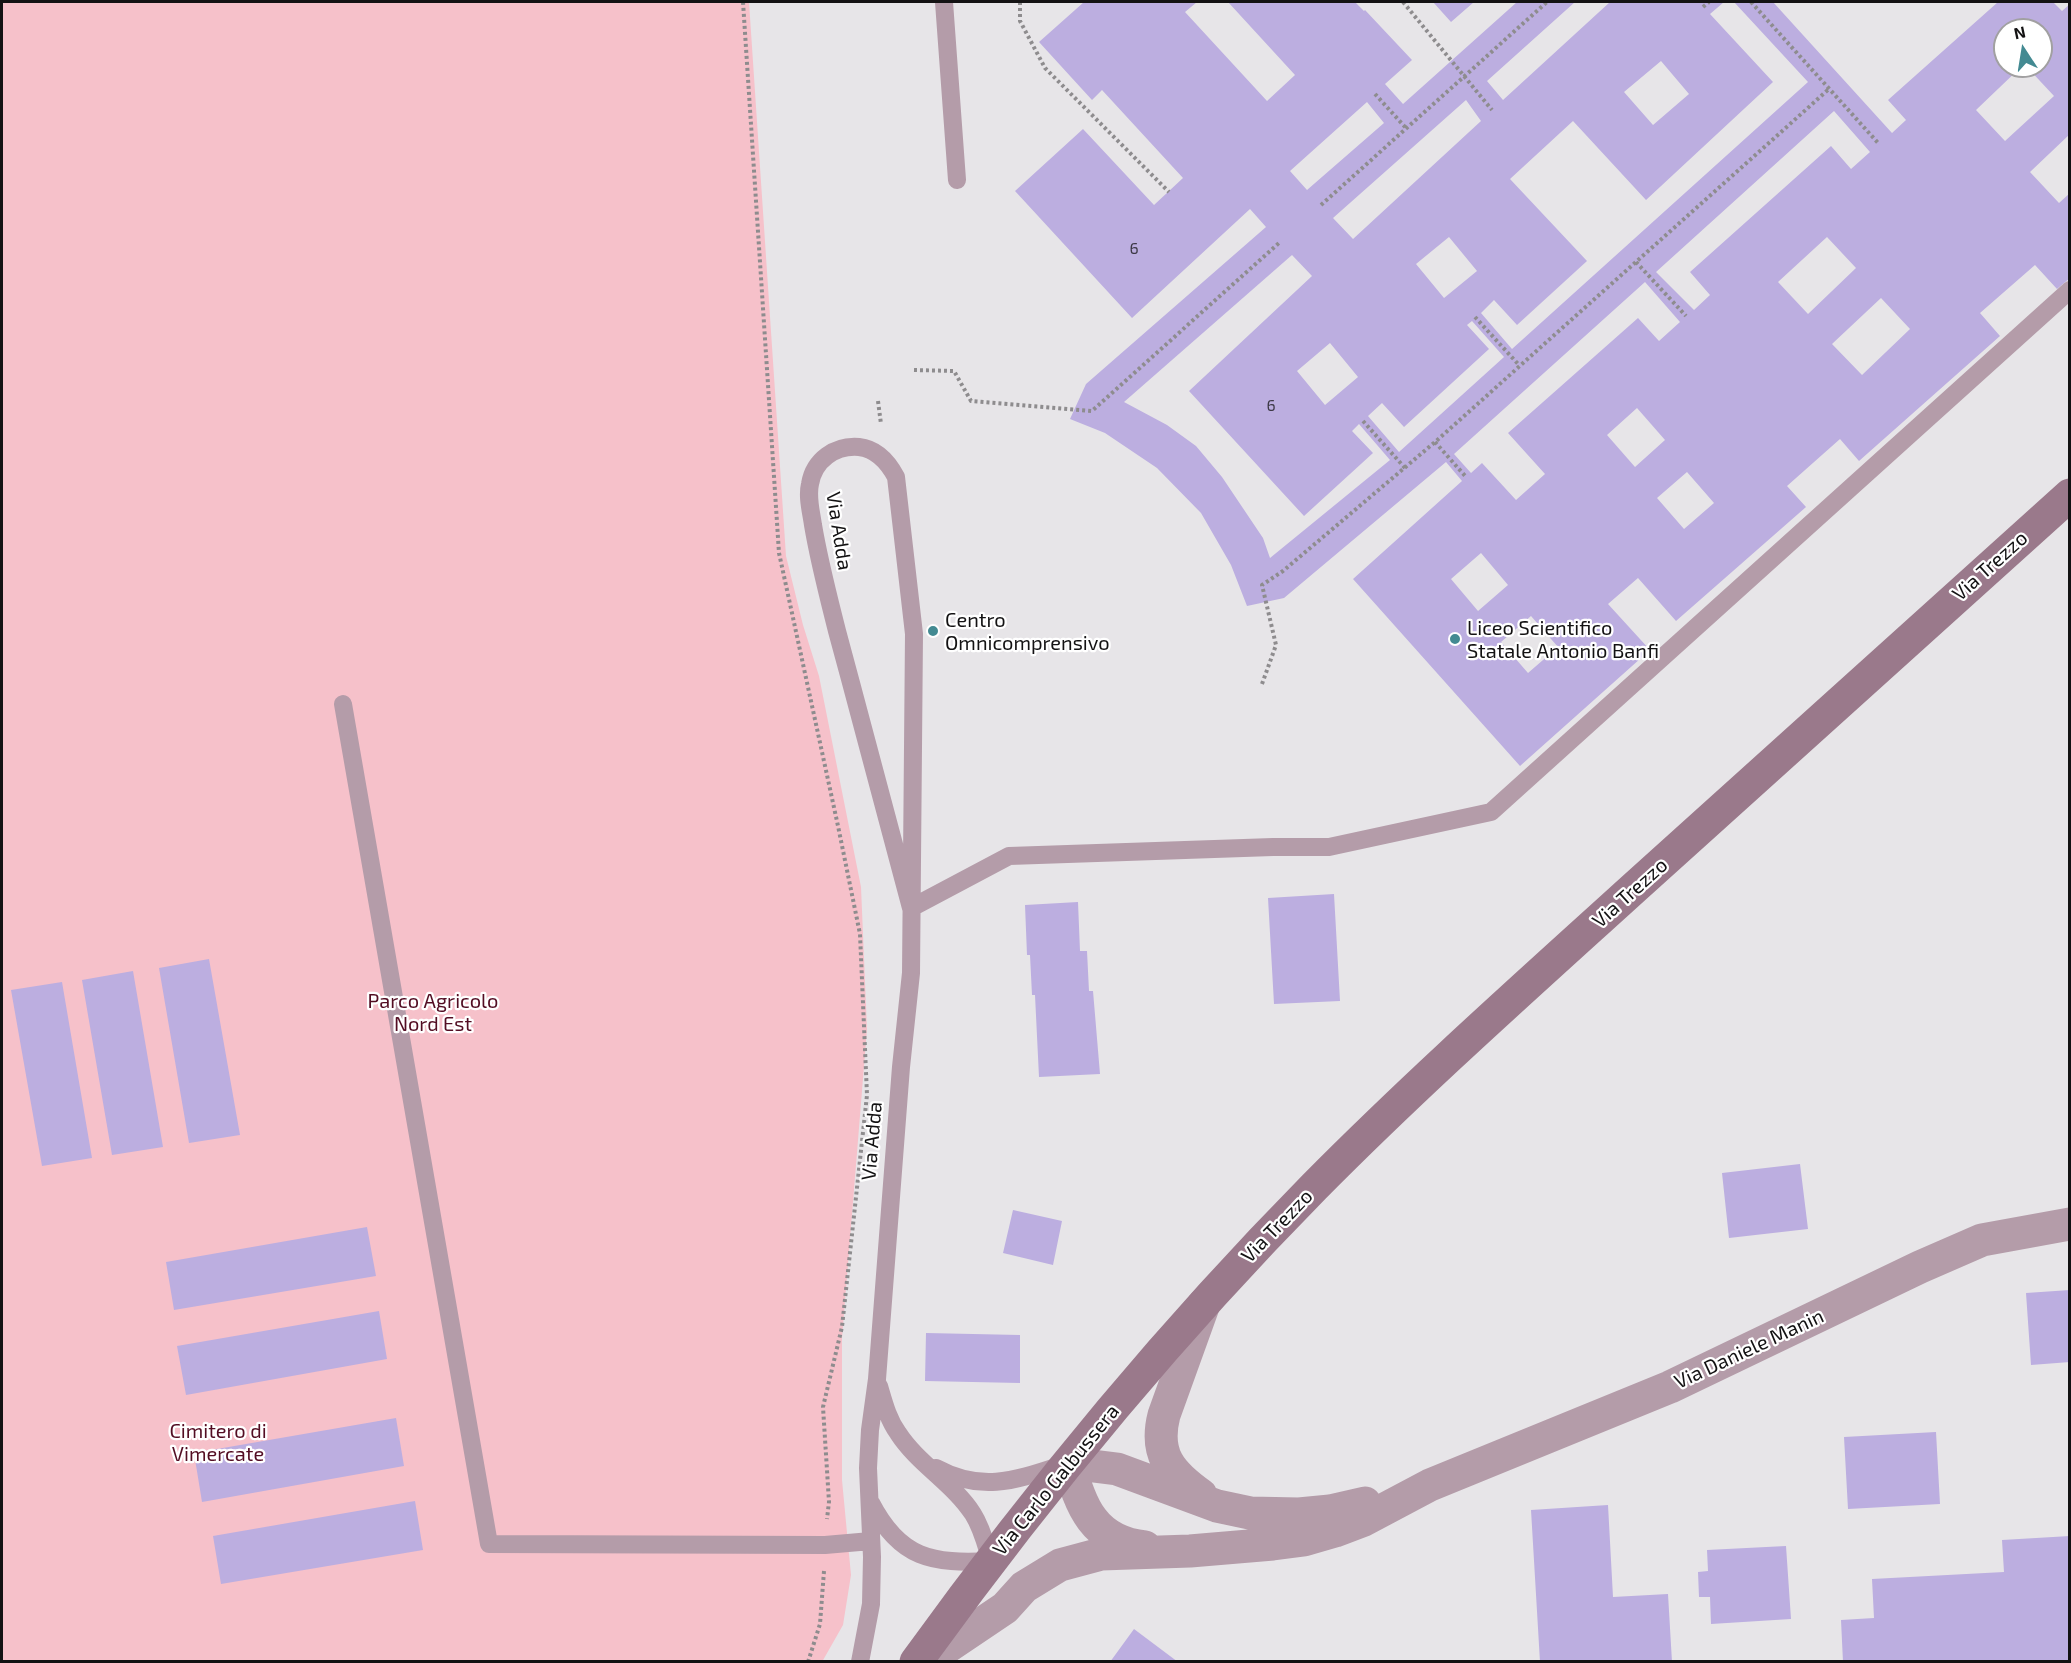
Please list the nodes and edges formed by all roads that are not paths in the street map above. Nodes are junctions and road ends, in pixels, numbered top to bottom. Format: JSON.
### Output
{"nodes":[{"id":1,"x":944,"y":2,"type":"edge"},
{"id":2,"x":957,"y":180,"type":"dead end"},
{"id":3,"x":2070,"y":290,"type":"edge"},
{"id":4,"x":2070,"y":495,"type":"edge"},
{"id":5,"x":343,"y":704,"type":"dead end"},
{"id":6,"x":911,"y":908,"type":"junction"},
{"id":7,"x":2070,"y":1224,"type":"edge"},
{"id":8,"x":1204,"y":1304,"type":"junction"},
{"id":9,"x":878,"y":1379,"type":"junction"},
{"id":10,"x":912,"y":1451,"type":"junction"},
{"id":11,"x":1069,"y":1463,"type":"junction"},
{"id":12,"x":1430,"y":1485,"type":"junction"},
{"id":13,"x":869,"y":1499,"type":"junction"},
{"id":14,"x":1217,"y":1506,"type":"junction"},
{"id":15,"x":871,"y":1541,"type":"junction"},
{"id":16,"x":1190,"y":1551,"type":"junction"},
{"id":17,"x":991,"y":1561,"type":"junction"},
{"id":18,"x":860,"y":1662,"type":"edge"},
{"id":19,"x":916,"y":1662,"type":"edge"},
{"id":20,"x":925,"y":1662,"type":"edge"}],
"edges":[{"from":1,"to":2,"type":"lane"},
{"from":3,"to":6,"type":"lane"},
{"from":4,"to":8,"type":"street","name":"Via Trezzo"},
{"from":5,"to":15,"type":"lane"},
{"from":6,"to":6,"type":"lane","name":"Via Adda"},
{"from":6,"to":9,"type":"lane","name":"Via Adda"},
{"from":7,"to":12,"type":"street","name":"Via Daniele Manin"},
{"from":8,"to":11,"type":"street","name":"Via Carlo Galbussera"},
{"from":8,"to":14,"type":"street","name":"Via Daniele Manin"},
{"from":9,"to":10,"type":"lane","name":"Via Adda"},
{"from":9,"to":13,"type":"lane","name":"Via Adda"},
{"from":10,"to":11,"type":"lane","name":"Via Adda"},
{"from":10,"to":17,"type":"lane","name":"Via Adda"},
{"from":11,"to":14,"type":"street","name":"Via Daniele Manin"},
{"from":11,"to":16,"type":"street","name":"Via Daniele Manin"},
{"from":11,"to":17,"type":"street","name":"Via Carlo Galbussera"},
{"from":12,"to":14,"type":"street","name":"Via Daniele Manin"},
{"from":12,"to":16,"type":"street","name":"Via Daniele Manin"},
{"from":13,"to":15,"type":"lane","name":"Via Adda"},
{"from":13,"to":17,"type":"lane","name":"Via Adda"},
{"from":15,"to":18,"type":"lane","name":"Via Adda"},
{"from":16,"to":20,"type":"street","name":"Via Daniele Manin"},
{"from":17,"to":19,"type":"street","name":"Via Carlo Galbussera"}]}
